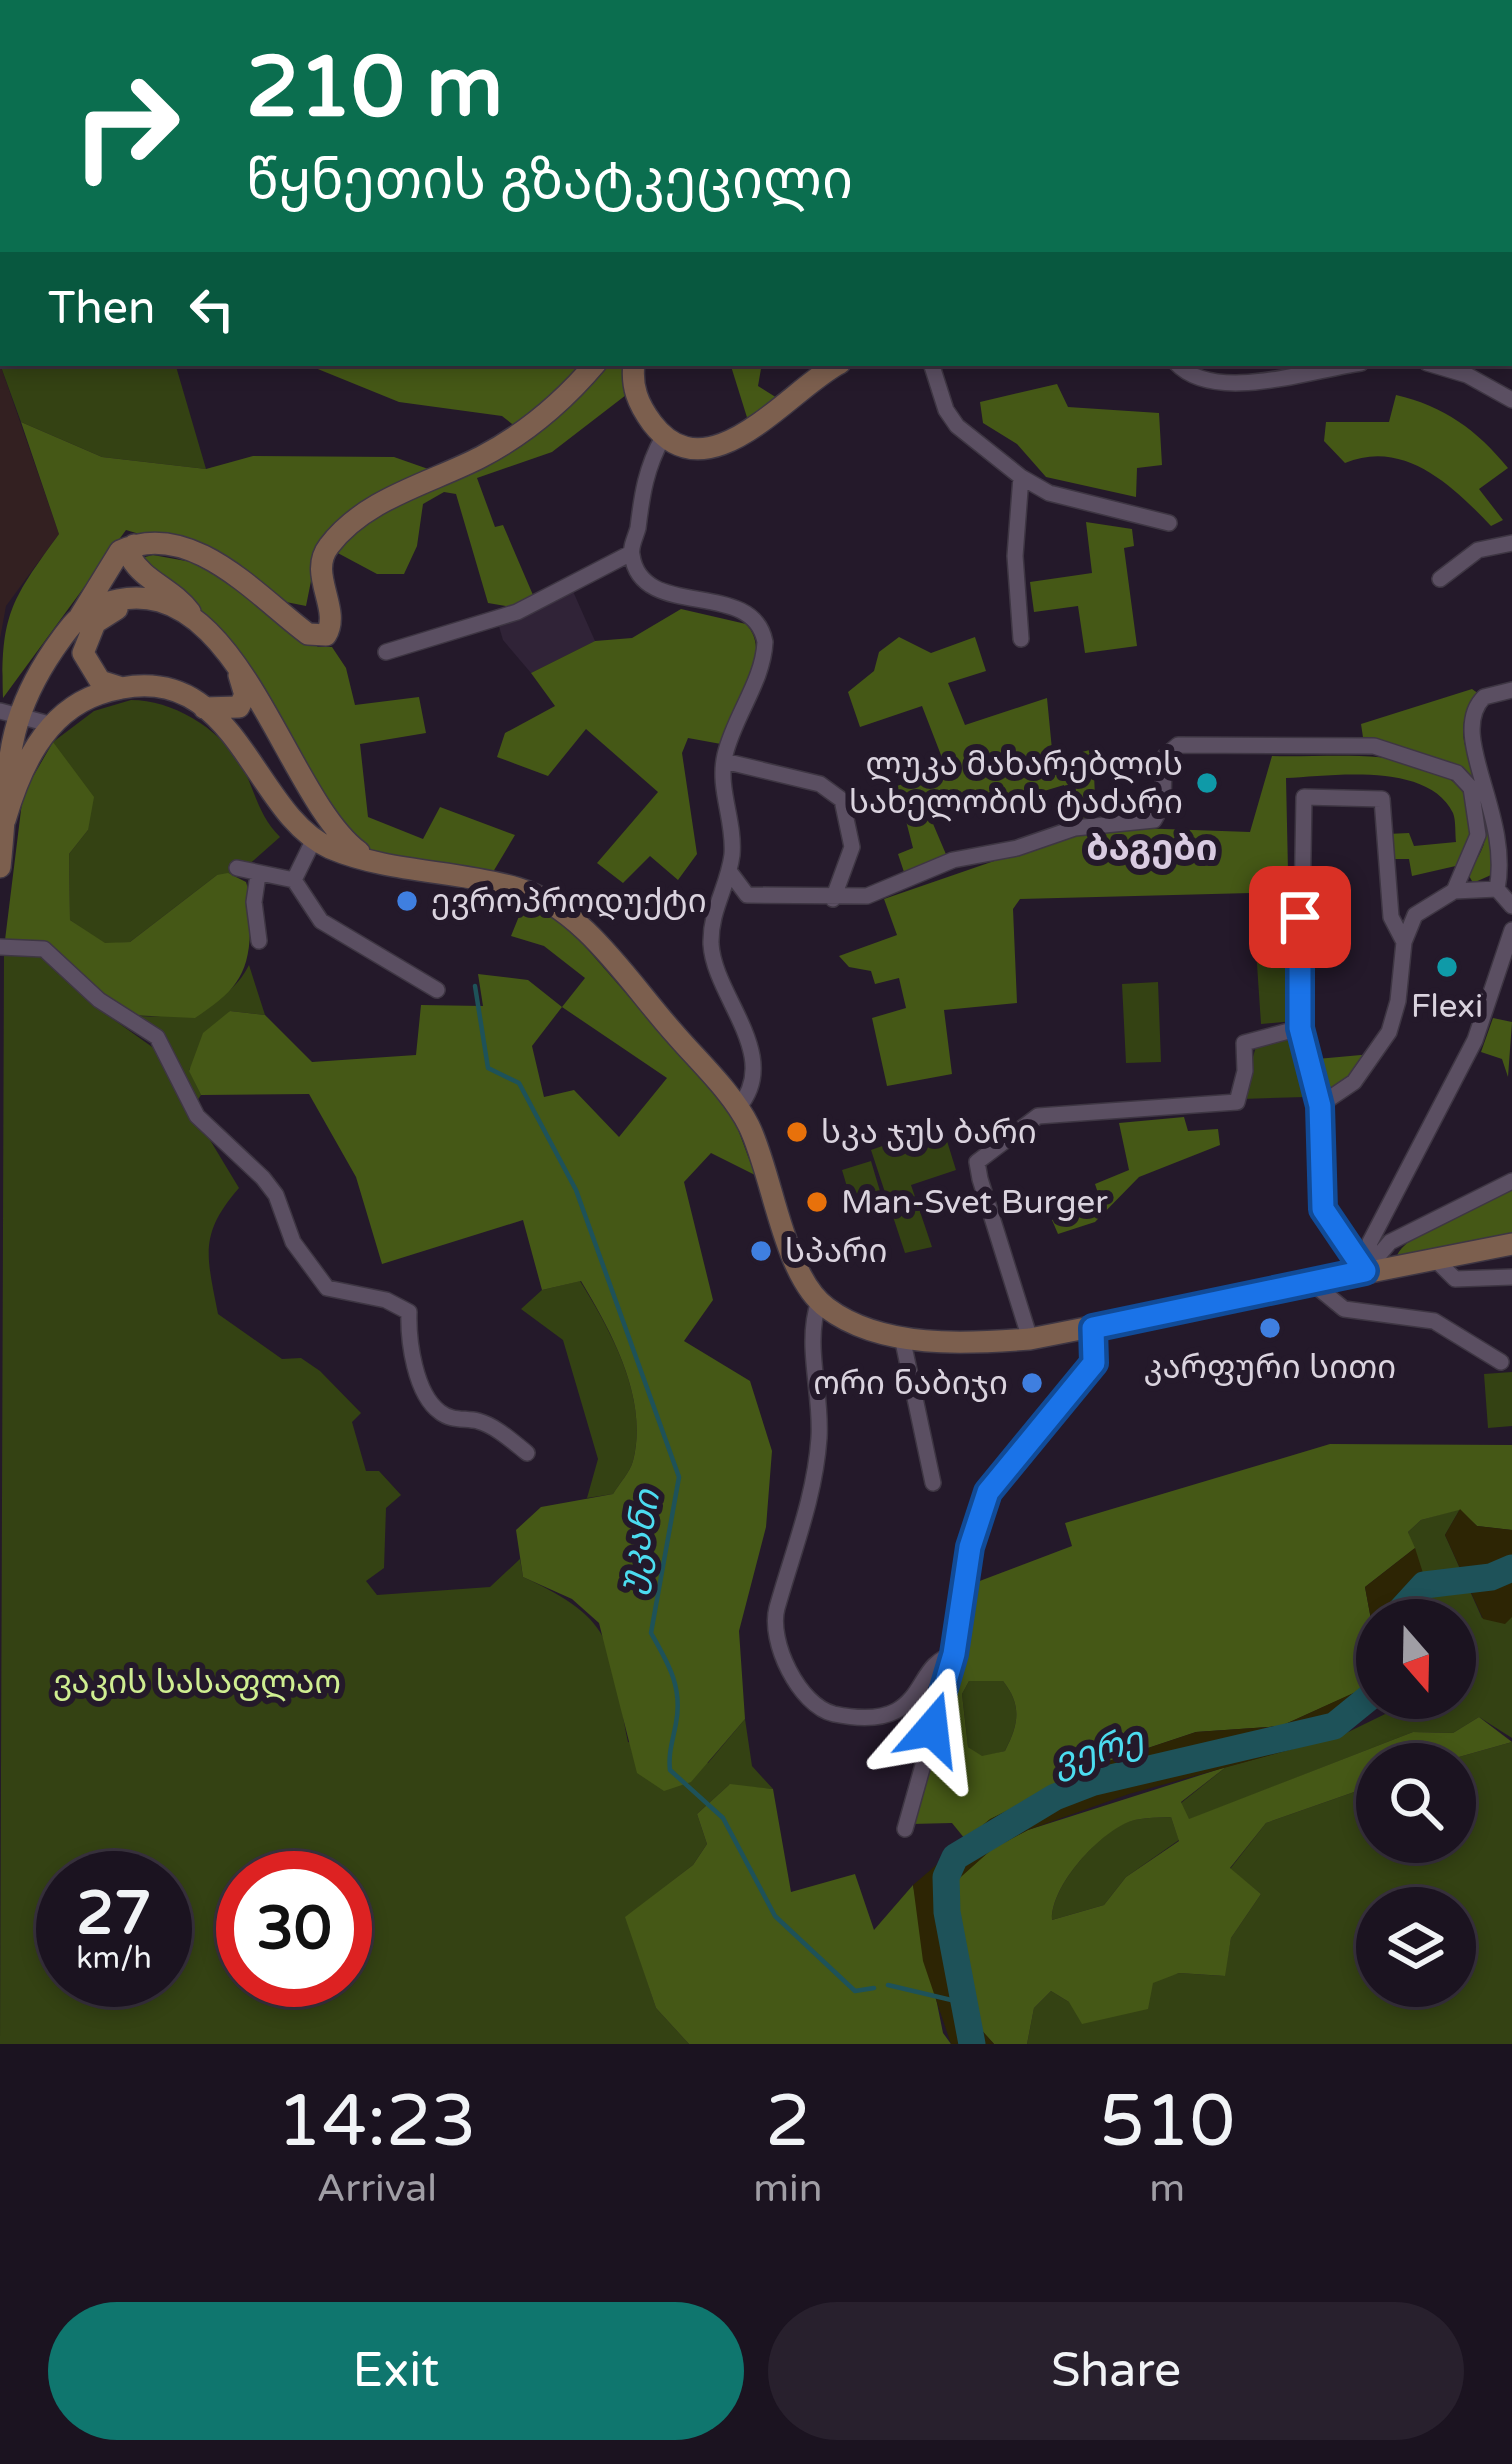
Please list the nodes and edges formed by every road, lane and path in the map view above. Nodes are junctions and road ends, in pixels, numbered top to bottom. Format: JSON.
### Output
{"nodes":[{"id":1,"x":593,"y":366,"type":"edge"},
{"id":2,"x":634,"y":366,"type":"edge"},
{"id":3,"x":835,"y":366,"type":"edge"},
{"id":4,"x":932,"y":366,"type":"edge"},
{"id":5,"x":1180,"y":366,"type":"edge"},
{"id":6,"x":1344,"y":366,"type":"edge"},
{"id":7,"x":1437,"y":366,"type":"edge"},
{"id":8,"x":1512,"y":400,"type":"edge"},
{"id":9,"x":663,"y":437,"type":"junction"},
{"id":10,"x":1021,"y":477,"type":"junction"},
{"id":11,"x":1169,"y":523,"type":"dead end"},
{"id":12,"x":1512,"y":543,"type":"edge"},
{"id":13,"x":134,"y":545,"type":"junction"},
{"id":14,"x":631,"y":554,"type":"junction"},
{"id":15,"x":1440,"y":579,"type":"dead end"},
{"id":16,"x":146,"y":600,"type":"junction"},
{"id":17,"x":80,"y":616,"type":"junction"},
{"id":18,"x":194,"y":618,"type":"junction"},
{"id":19,"x":1021,"y":639,"type":"dead end"},
{"id":20,"x":386,"y":652,"type":"dead end"},
{"id":21,"x":237,"y":669,"type":"junction"},
{"id":22,"x":122,"y":688,"type":"junction"},
{"id":23,"x":1512,"y":690,"type":"edge"},
{"id":24,"x":204,"y":708,"type":"junction"},
{"id":25,"x":52,"y":725,"type":"junction"},
{"id":26,"x":5,"y":726,"type":"edge"},
{"id":27,"x":724,"y":761,"type":"junction"},
{"id":28,"x":5,"y":820,"type":"junction"},
{"id":29,"x":314,"y":839,"type":"junction"},
{"id":30,"x":370,"y":859,"type":"junction"},
{"id":31,"x":0,"y":867,"type":"edge"},
{"id":32,"x":237,"y":868,"type":"dead end"},
{"id":33,"x":729,"y":872,"type":"junction"},
{"id":34,"x":258,"y":875,"type":"junction"},
{"id":35,"x":294,"y":880,"type":"junction"},
{"id":36,"x":1497,"y":890,"type":"junction"},
{"id":37,"x":1454,"y":891,"type":"junction"},
{"id":38,"x":832,"y":899,"type":"junction"},
{"id":39,"x":1512,"y":906,"type":"edge"},
{"id":40,"x":1512,"y":930,"type":"edge"},
{"id":41,"x":259,"y":941,"type":"dead end"},
{"id":42,"x":1403,"y":942,"type":"junction"},
{"id":43,"x":0,"y":947,"type":"edge"},
{"id":44,"x":437,"y":990,"type":"dead end"},
{"id":45,"x":1300,"y":1028,"type":"junction"},
{"id":46,"x":1320,"y":1106,"type":"junction"},
{"id":47,"x":738,"y":1108,"type":"junction"},
{"id":48,"x":1512,"y":1181,"type":"edge"},
{"id":49,"x":1512,"y":1244,"type":"edge"},
{"id":50,"x":1436,"y":1260,"type":"junction"},
{"id":51,"x":1365,"y":1271,"type":"junction"},
{"id":52,"x":1512,"y":1277,"type":"edge"},
{"id":53,"x":1311,"y":1282,"type":"junction"},
{"id":54,"x":819,"y":1301,"type":"junction"},
{"id":55,"x":1093,"y":1328,"type":"junction"},
{"id":56,"x":902,"y":1336,"type":"junction"},
{"id":57,"x":1030,"y":1339,"type":"junction"},
{"id":58,"x":1501,"y":1362,"type":"dead end"},
{"id":59,"x":527,"y":1453,"type":"dead end"},
{"id":60,"x":933,"y":1483,"type":"dead end"},
{"id":61,"x":954,"y":1654,"type":"junction"},
{"id":62,"x":905,"y":1829,"type":"dead end"}],
"edges":[{"from":1,"to":13,"type":"main road"},
{"from":2,"to":9,"type":"main road"},
{"from":3,"to":9,"type":"main road"},
{"from":4,"to":10,"type":"street"},
{"from":5,"to":6,"type":"street"},
{"from":7,"to":8,"type":"street"},
{"from":9,"to":14,"type":"street"},
{"from":10,"to":11,"type":"street"},
{"from":10,"to":19,"type":"street"},
{"from":12,"to":15,"type":"street"},
{"from":13,"to":17,"type":"main road"},
{"from":13,"to":18,"type":"main road"},
{"from":14,"to":20,"type":"street"},
{"from":14,"to":27,"type":"street"},
{"from":16,"to":17,"type":"main road"},
{"from":16,"to":18,"type":"main road"},
{"from":16,"to":22,"type":"main road"},
{"from":17,"to":26,"type":"main road"},
{"from":18,"to":21,"type":"main road"},
{"from":21,"to":24,"type":"main road"},
{"from":21,"to":30,"type":"main road"},
{"from":22,"to":24,"type":"main road"},
{"from":22,"to":25,"type":"main road"},
{"from":23,"to":36,"type":"street"},
{"from":24,"to":29,"type":"main road"},
{"from":25,"to":26,"type":"street"},
{"from":25,"to":28,"type":"main road"},
{"from":26,"to":28,"type":"main road"},
{"from":27,"to":33,"type":"street"},
{"from":27,"to":38,"type":"street"},
{"from":28,"to":31,"type":"main road"},
{"from":29,"to":30,"type":"main road"},
{"from":29,"to":35,"type":"street"},
{"from":30,"to":47,"type":"main road"},
{"from":32,"to":34,"type":"street"},
{"from":33,"to":38,"type":"street"},
{"from":33,"to":47,"type":"street"},
{"from":34,"to":35,"type":"street"},
{"from":34,"to":41,"type":"street"},
{"from":35,"to":44,"type":"street"},
{"from":36,"to":37,"type":"street"},
{"from":36,"to":39,"type":"street"},
{"from":37,"to":38,"type":"street"},
{"from":37,"to":42,"type":"street"},
{"from":40,"to":51,"type":"street"},
{"from":42,"to":45,"type":"street"},
{"from":42,"to":46,"type":"street"},
{"from":43,"to":59,"type":"street"},
{"from":45,"to":46,"type":"street"},
{"from":45,"to":57,"type":"street"},
{"from":46,"to":51,"type":"street"},
{"from":47,"to":54,"type":"main road"},
{"from":48,"to":51,"type":"street"},
{"from":49,"to":50,"type":"main road"},
{"from":50,"to":51,"type":"main road"},
{"from":50,"to":52,"type":"street"},
{"from":51,"to":53,"type":"main road"},
{"from":53,"to":55,"type":"main road"},
{"from":53,"to":58,"type":"street"},
{"from":54,"to":56,"type":"main road"},
{"from":54,"to":61,"type":"street"},
{"from":55,"to":57,"type":"main road"},
{"from":55,"to":61,"type":"street"},
{"from":56,"to":57,"type":"main road"},
{"from":56,"to":60,"type":"street"},
{"from":61,"to":62,"type":"street"}]}
